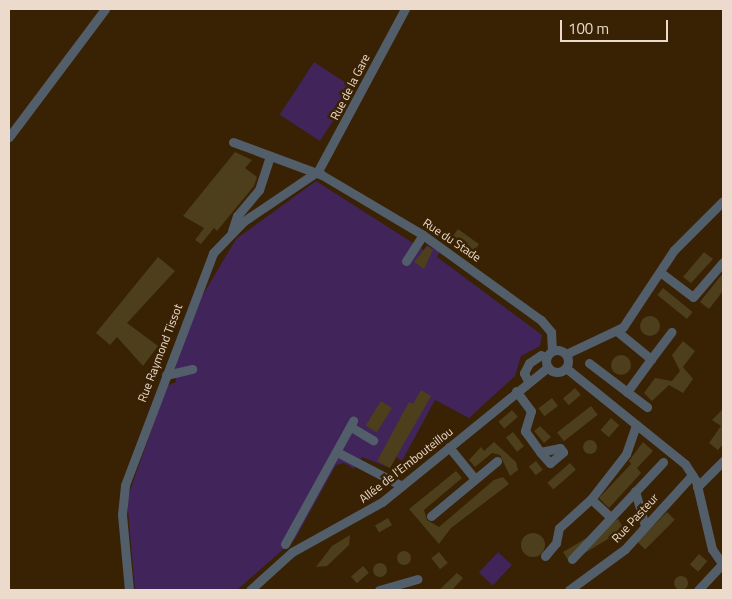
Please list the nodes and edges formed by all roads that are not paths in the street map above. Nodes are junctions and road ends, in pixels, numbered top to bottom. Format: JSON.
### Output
{"nodes":[{"id":1,"x":105,"y":9,"type":"edge"},
{"id":2,"x":405,"y":9,"type":"edge"},
{"id":3,"x":9,"y":138,"type":"edge"},
{"id":4,"x":233,"y":142,"type":"dead end"},
{"id":5,"x":270,"y":156,"type":"junction"},
{"id":6,"x":313,"y":174,"type":"junction"},
{"id":7,"x":723,"y":201,"type":"edge"},
{"id":8,"x":232,"y":231,"type":"junction"},
{"id":9,"x":423,"y":235,"type":"junction"},
{"id":10,"x":406,"y":261,"type":"dead end"},
{"id":11,"x":723,"y":262,"type":"edge"},
{"id":12,"x":660,"y":272,"type":"junction"},
{"id":13,"x":618,"y":332,"type":"junction"},
{"id":14,"x":671,"y":332,"type":"dead end"},
{"id":15,"x":552,"y":350,"type":"junction"},
{"id":16,"x":566,"y":354,"type":"junction"},
{"id":17,"x":651,"y":359,"type":"junction"},
{"id":18,"x":547,"y":362,"type":"junction"},
{"id":19,"x":588,"y":362,"type":"dead end"},
{"id":20,"x":566,"y":368,"type":"junction"},
{"id":21,"x":192,"y":369,"type":"dead end"},
{"id":22,"x":166,"y":375,"type":"junction"},
{"id":23,"x":528,"y":381,"type":"junction"},
{"id":24,"x":516,"y":391,"type":"junction"},
{"id":25,"x":627,"y":392,"type":"junction"},
{"id":26,"x":647,"y":407,"type":"dead end"},
{"id":27,"x":636,"y":425,"type":"junction"},
{"id":28,"x":373,"y":440,"type":"dead end"},
{"id":29,"x":450,"y":447,"type":"junction"},
{"id":30,"x":336,"y":452,"type":"junction"},
{"id":31,"x":540,"y":452,"type":"dead end"},
{"id":32,"x":497,"y":461,"type":"dead end"},
{"id":33,"x":723,"y":461,"type":"edge"},
{"id":34,"x":663,"y":462,"type":"dead end"},
{"id":35,"x":692,"y":475,"type":"junction"},
{"id":36,"x":475,"y":479,"type":"junction"},
{"id":37,"x":402,"y":486,"type":"junction"},
{"id":38,"x":697,"y":487,"type":"junction"},
{"id":39,"x":635,"y":492,"type":"junction"},
{"id":40,"x":590,"y":499,"type":"junction"},
{"id":41,"x":431,"y":516,"type":"dead end"},
{"id":42,"x":610,"y":517,"type":"junction"},
{"id":43,"x":645,"y":526,"type":"junction"},
{"id":44,"x":285,"y":544,"type":"dead end"},
{"id":45,"x":545,"y":556,"type":"dead end"},
{"id":46,"x":572,"y":559,"type":"dead end"},
{"id":47,"x":723,"y":564,"type":"edge"},
{"id":48,"x":417,"y":579,"type":"dead end"},
{"id":49,"x":129,"y":590,"type":"edge"},
{"id":50,"x":250,"y":590,"type":"edge"},
{"id":51,"x":379,"y":590,"type":"edge"},
{"id":52,"x":569,"y":590,"type":"edge"},
{"id":53,"x":698,"y":590,"type":"edge"}],
"edges":[{"from":1,"to":3,"type":"street"},
{"from":2,"to":6,"type":"street","name":"Rue de la Gare"},
{"from":4,"to":5,"type":"street","name":"Rue du Stade"},
{"from":5,"to":6,"type":"street","name":"Rue du Stade"},
{"from":5,"to":8,"type":"street"},
{"from":6,"to":8,"type":"street","name":"Rue Raymond Tissot"},
{"from":6,"to":9,"type":"street","name":"Rue du Stade"},
{"from":7,"to":12,"type":"street"},
{"from":8,"to":22,"type":"street","name":"Rue Raymond Tissot"},
{"from":9,"to":10,"type":"street"},
{"from":9,"to":15,"type":"street","name":"Rue du Stade"},
{"from":11,"to":12,"type":"street"},
{"from":12,"to":13,"type":"street"},
{"from":13,"to":16,"type":"street"},
{"from":13,"to":17,"type":"street"},
{"from":14,"to":17,"type":"street"},
{"from":15,"to":16,"type":"street"},
{"from":15,"to":18,"type":"street"},
{"from":16,"to":20,"type":"street"},
{"from":17,"to":25,"type":"street"},
{"from":18,"to":20,"type":"street"},
{"from":18,"to":23,"type":"street","name":"Allée de l'Embouteillou"},
{"from":18,"to":23,"type":"street"},
{"from":19,"to":25,"type":"street"},
{"from":20,"to":27,"type":"street"},
{"from":21,"to":22,"type":"street"},
{"from":22,"to":49,"type":"street","name":"Rue Raymond Tissot"},
{"from":23,"to":24,"type":"street","name":"Allée de l'Embouteillou"},
{"from":24,"to":29,"type":"street","name":"Allée de l'Embouteillou"},
{"from":24,"to":31,"type":"street"},
{"from":25,"to":26,"type":"street"},
{"from":27,"to":35,"type":"street"},
{"from":27,"to":40,"type":"street"},
{"from":28,"to":30,"type":"street"},
{"from":29,"to":36,"type":"street"},
{"from":29,"to":37,"type":"street","name":"Allée de l'Embouteillou"},
{"from":30,"to":37,"type":"street"},
{"from":30,"to":44,"type":"street"},
{"from":32,"to":36,"type":"street"},
{"from":33,"to":38,"type":"street"},
{"from":34,"to":39,"type":"street"},
{"from":35,"to":38,"type":"street"},
{"from":35,"to":43,"type":"street","name":"Rue Pasteur"},
{"from":36,"to":41,"type":"street"},
{"from":37,"to":50,"type":"street","name":"Allée de l'Embouteillou"},
{"from":38,"to":47,"type":"street"},
{"from":39,"to":42,"type":"street"},
{"from":39,"to":43,"type":"street"},
{"from":40,"to":42,"type":"street"},
{"from":40,"to":45,"type":"street"},
{"from":42,"to":46,"type":"street"},
{"from":43,"to":52,"type":"street","name":"Rue Pasteur"},
{"from":47,"to":53,"type":"street"},
{"from":48,"to":51,"type":"street"}]}
